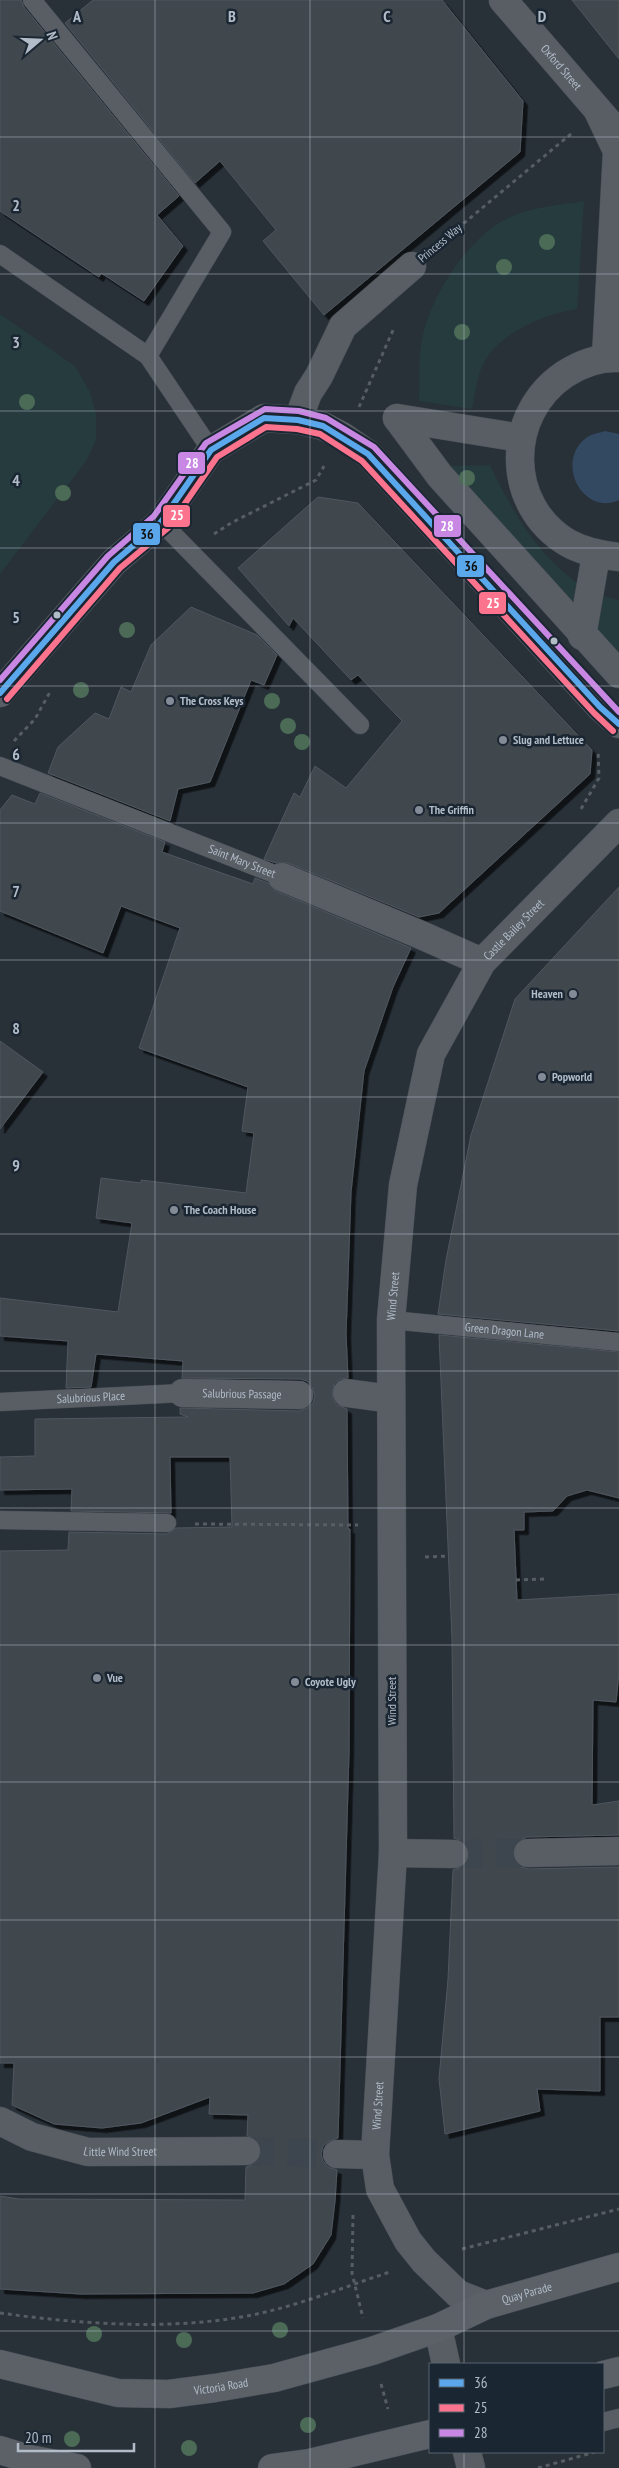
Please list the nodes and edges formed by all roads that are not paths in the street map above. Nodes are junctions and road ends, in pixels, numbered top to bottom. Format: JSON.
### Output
{"nodes":[{"id":1,"x":32,"y":0,"type":"edge"},
{"id":2,"x":503,"y":0,"type":"edge"},
{"id":3,"x":598,"y":112,"type":"junction"},
{"id":4,"x":619,"y":135,"type":"edge"},
{"id":5,"x":0,"y":254,"type":"edge"},
{"id":6,"x":412,"y":266,"type":"road end"},
{"id":7,"x":148,"y":356,"type":"junction"},
{"id":8,"x":613,"y":358,"type":"edge"},
{"id":9,"x":298,"y":420,"type":"junction"},
{"id":10,"x":521,"y":438,"type":"junction"},
{"id":11,"x":211,"y":450,"type":"junction"},
{"id":12,"x":161,"y":522,"type":"junction"},
{"id":13,"x":607,"y":556,"type":"edge"},
{"id":14,"x":582,"y":636,"type":"junction"},
{"id":15,"x":619,"y":674,"type":"edge"},
{"id":16,"x":0,"y":693,"type":"edge"},
{"id":17,"x":609,"y":716,"type":"edge"},
{"id":18,"x":360,"y":725,"type":"dead end"},
{"id":19,"x":0,"y":766,"type":"edge"},
{"id":20,"x":619,"y":822,"type":"edge"},
{"id":21,"x":282,"y":877,"type":"joint"},
{"id":22,"x":482,"y":962,"type":"junction"},
{"id":23,"x":431,"y":1054,"type":"joint"},
{"id":24,"x":391,"y":1320,"type":"junction"},
{"id":25,"x":619,"y":1342,"type":"edge"},
{"id":26,"x":183,"y":1393,"type":"joint"},
{"id":27,"x":348,"y":1393,"type":"dead end"},
{"id":28,"x":299,"y":1395,"type":"dead end"},
{"id":29,"x":391,"y":1399,"type":"junction"},
{"id":30,"x":0,"y":1402,"type":"edge"},
{"id":31,"x":0,"y":1520,"type":"edge"},
{"id":32,"x":167,"y":1523,"type":"road end"},
{"id":33,"x":619,"y":1851,"type":"edge"},
{"id":34,"x":393,"y":1852,"type":"junction"},
{"id":35,"x":528,"y":1853,"type":"tunnel mouth"},
{"id":36,"x":454,"y":1854,"type":"tunnel mouth"},
{"id":37,"x":0,"y":2121,"type":"edge"},
{"id":38,"x":246,"y":2151,"type":"tunnel mouth"},
{"id":39,"x":337,"y":2154,"type":"tunnel mouth"},
{"id":40,"x":375,"y":2155,"type":"junction"},
{"id":41,"x":619,"y":2267,"type":"edge"},
{"id":42,"x":486,"y":2305,"type":"junction"},
{"id":43,"x":438,"y":2328,"type":"junction"},
{"id":44,"x":446,"y":2363,"type":"edge"},
{"id":45,"x":0,"y":2364,"type":"edge"},
{"id":46,"x":619,"y":2371,"type":"edge"},
{"id":47,"x":604,"y":2375,"type":"edge"},
{"id":48,"x":619,"y":2418,"type":"edge"},
{"id":49,"x":604,"y":2422,"type":"edge"},
{"id":50,"x":429,"y":2434,"type":"edge"},
{"id":51,"x":0,"y":2450,"type":"edge"},
{"id":52,"x":467,"y":2453,"type":"edge"},
{"id":53,"x":77,"y":2468,"type":"edge"},
{"id":54,"x":272,"y":2468,"type":"edge"},
{"id":55,"x":471,"y":2468,"type":"edge"}],
"edges":[{"from":1,"to":7,"type":"lane"},
{"from":2,"to":3,"type":"street","name":"Oxford Street"},
{"from":3,"to":4,"type":"street"},
{"from":3,"to":8,"type":"street"},
{"from":5,"to":7,"type":"lane"},
{"from":6,"to":9,"type":"street","name":"Princess Way"},
{"from":7,"to":11,"type":"lane"},
{"from":8,"to":10,"type":"street"},
{"from":9,"to":11,"type":"street"},
{"from":9,"to":17,"type":"street"},
{"from":10,"to":13,"type":"street"},
{"from":10,"to":14,"type":"street"},
{"from":11,"to":12,"type":"street"},
{"from":12,"to":16,"type":"street"},
{"from":12,"to":18,"type":"lane"},
{"from":13,"to":14,"type":"street"},
{"from":14,"to":15,"type":"street"},
{"from":19,"to":21,"type":"lane","name":"Saint Mary Street"},
{"from":20,"to":22,"type":"street","name":"Castle Bailey Street"},
{"from":21,"to":22,"type":"street","name":"Saint Mary Street"},
{"from":22,"to":23,"type":"street","name":"Castle Bailey Street"},
{"from":23,"to":24,"type":"street","name":"Wind Street"},
{"from":24,"to":25,"type":"lane","name":"Green Dragon Lane"},
{"from":24,"to":29,"type":"street","name":"Wind Street"},
{"from":26,"to":28,"type":"street","name":"Salubrious Passage"},
{"from":26,"to":30,"type":"lane","name":"Salubrious Place"},
{"from":27,"to":29,"type":"street"},
{"from":29,"to":34,"type":"street","name":"Wind Street"},
{"from":31,"to":32,"type":"lane"},
{"from":33,"to":35,"type":"street"},
{"from":34,"to":36,"type":"street"},
{"from":34,"to":40,"type":"street","name":"Wind Street"},
{"from":37,"to":38,"type":"street","name":"Little Wind Street"},
{"from":39,"to":40,"type":"street"},
{"from":40,"to":42,"type":"street","name":"Wind Street"},
{"from":41,"to":42,"type":"main road","name":"Quay Parade"},
{"from":42,"to":43,"type":"main road","name":"Quay Parade"},
{"from":43,"to":44,"type":"street"},
{"from":43,"to":45,"type":"main road","name":"Victoria Road"},
{"from":46,"to":47,"type":"main road"},
{"from":48,"to":49,"type":"lane"},
{"from":50,"to":54,"type":"main road"},
{"from":51,"to":53,"type":"main road"},
{"from":52,"to":55,"type":"street"}]}
